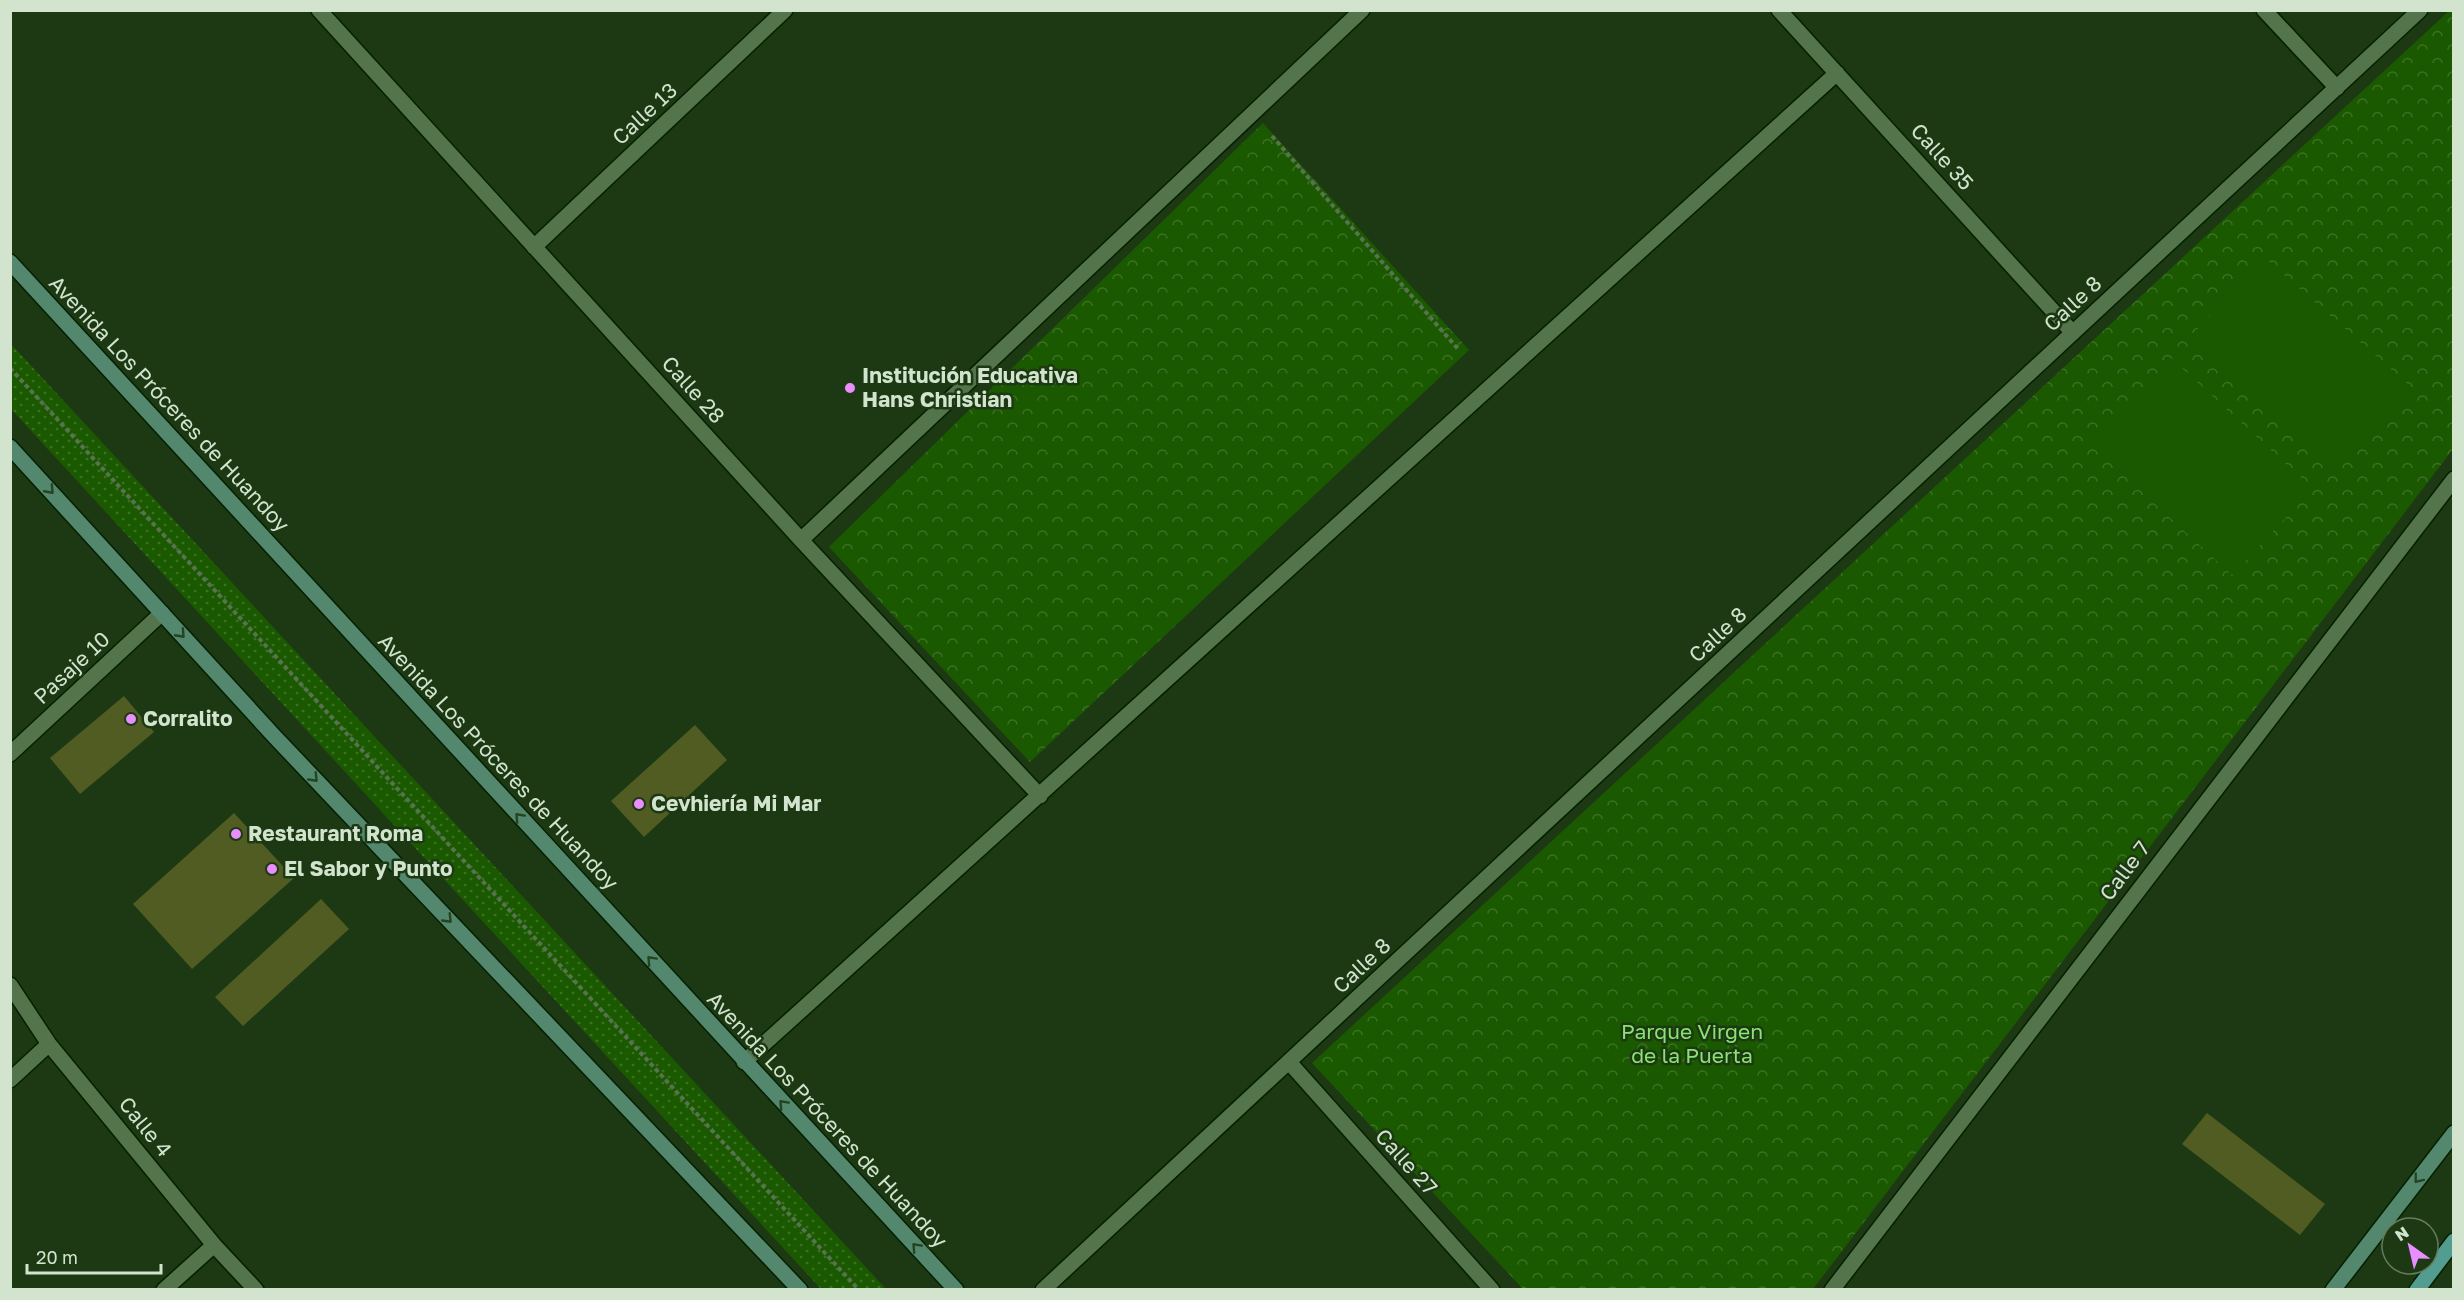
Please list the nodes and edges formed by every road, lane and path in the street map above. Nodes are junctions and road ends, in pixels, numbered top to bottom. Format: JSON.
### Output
{"nodes":[{"id":1,"x":319,"y":10,"type":"edge"},
{"id":2,"x":784,"y":10,"type":"edge"},
{"id":3,"x":1362,"y":10,"type":"edge"},
{"id":4,"x":1779,"y":10,"type":"edge"},
{"id":5,"x":2264,"y":10,"type":"edge"},
{"id":6,"x":2420,"y":10,"type":"edge"},
{"id":7,"x":1837,"y":73,"type":"junction"},
{"id":8,"x":2337,"y":88,"type":"junction"},
{"id":9,"x":1268,"y":131,"type":"dead end"},
{"id":10,"x":534,"y":247,"type":"junction"},
{"id":11,"x":10,"y":262,"type":"edge"},
{"id":12,"x":2073,"y":333,"type":"junction"},
{"id":13,"x":1458,"y":349,"type":"dead end"},
{"id":14,"x":10,"y":368,"type":"edge"},
{"id":15,"x":10,"y":447,"type":"edge"},
{"id":16,"x":2454,"y":479,"type":"edge"},
{"id":17,"x":801,"y":540,"type":"junction"},
{"id":18,"x":162,"y":613,"type":"junction"},
{"id":19,"x":10,"y":754,"type":"edge"},
{"id":20,"x":1040,"y":796,"type":"junction"},
{"id":21,"x":10,"y":985,"type":"edge"},
{"id":22,"x":50,"y":1044,"type":"junction"},
{"id":23,"x":744,"y":1062,"type":"junction"},
{"id":24,"x":1289,"y":1062,"type":"junction"},
{"id":25,"x":10,"y":1080,"type":"edge"},
{"id":26,"x":2454,"y":1133,"type":"edge"},
{"id":27,"x":2454,"y":1241,"type":"edge"},
{"id":28,"x":214,"y":1245,"type":"junction"},
{"id":29,"x":164,"y":1290,"type":"edge"},
{"id":30,"x":256,"y":1290,"type":"edge"},
{"id":31,"x":800,"y":1290,"type":"edge"},
{"id":32,"x":859,"y":1290,"type":"edge"},
{"id":33,"x":956,"y":1290,"type":"edge"},
{"id":34,"x":1043,"y":1290,"type":"edge"},
{"id":35,"x":1492,"y":1290,"type":"edge"},
{"id":36,"x":1832,"y":1290,"type":"edge"},
{"id":37,"x":2333,"y":1290,"type":"edge"},
{"id":38,"x":2417,"y":1290,"type":"edge"}],
"edges":[{"from":1,"to":10,"type":"street","name":"Calle 28"},
{"from":2,"to":10,"type":"street","name":"Calle 13"},
{"from":3,"to":17,"type":"street"},
{"from":4,"to":7,"type":"street","name":"Calle 35"},
{"from":5,"to":8,"type":"street"},
{"from":6,"to":8,"type":"street","name":"Calle 8"},
{"from":7,"to":12,"type":"street","name":"Calle 35"},
{"from":7,"to":20,"type":"street"},
{"from":8,"to":12,"type":"street","name":"Calle 8"},
{"from":9,"to":13,"type":"path"},
{"from":10,"to":17,"type":"street","name":"Calle 28"},
{"from":23,"to":11,"type":"main road","name":"Avenida Los Próceres de Huandoy","one_way":true},
{"from":12,"to":24,"type":"street","name":"Calle 8"},
{"from":14,"to":32,"type":"path"},
{"from":15,"to":18,"type":"main road","one_way":true},
{"from":16,"to":36,"type":"street","name":"Calle 7"},
{"from":17,"to":20,"type":"street","name":"Calle 28"},
{"from":18,"to":19,"type":"street","name":"Pasaje 10"},
{"from":18,"to":31,"type":"main road","one_way":true},
{"from":20,"to":23,"type":"street"},
{"from":21,"to":22,"type":"street","name":"Calle 4"},
{"from":22,"to":25,"type":"street"},
{"from":22,"to":28,"type":"street","name":"Calle 4"},
{"from":33,"to":23,"type":"main road","name":"Avenida Los Próceres de Huandoy","one_way":true},
{"from":24,"to":34,"type":"street","name":"Calle 8"},
{"from":24,"to":35,"type":"street","name":"Calle 27"},
{"from":26,"to":37,"type":"main road","one_way":true},
{"from":27,"to":38,"type":"main road"},
{"from":28,"to":29,"type":"street"},
{"from":28,"to":30,"type":"street","name":"Calle 4"}]}
